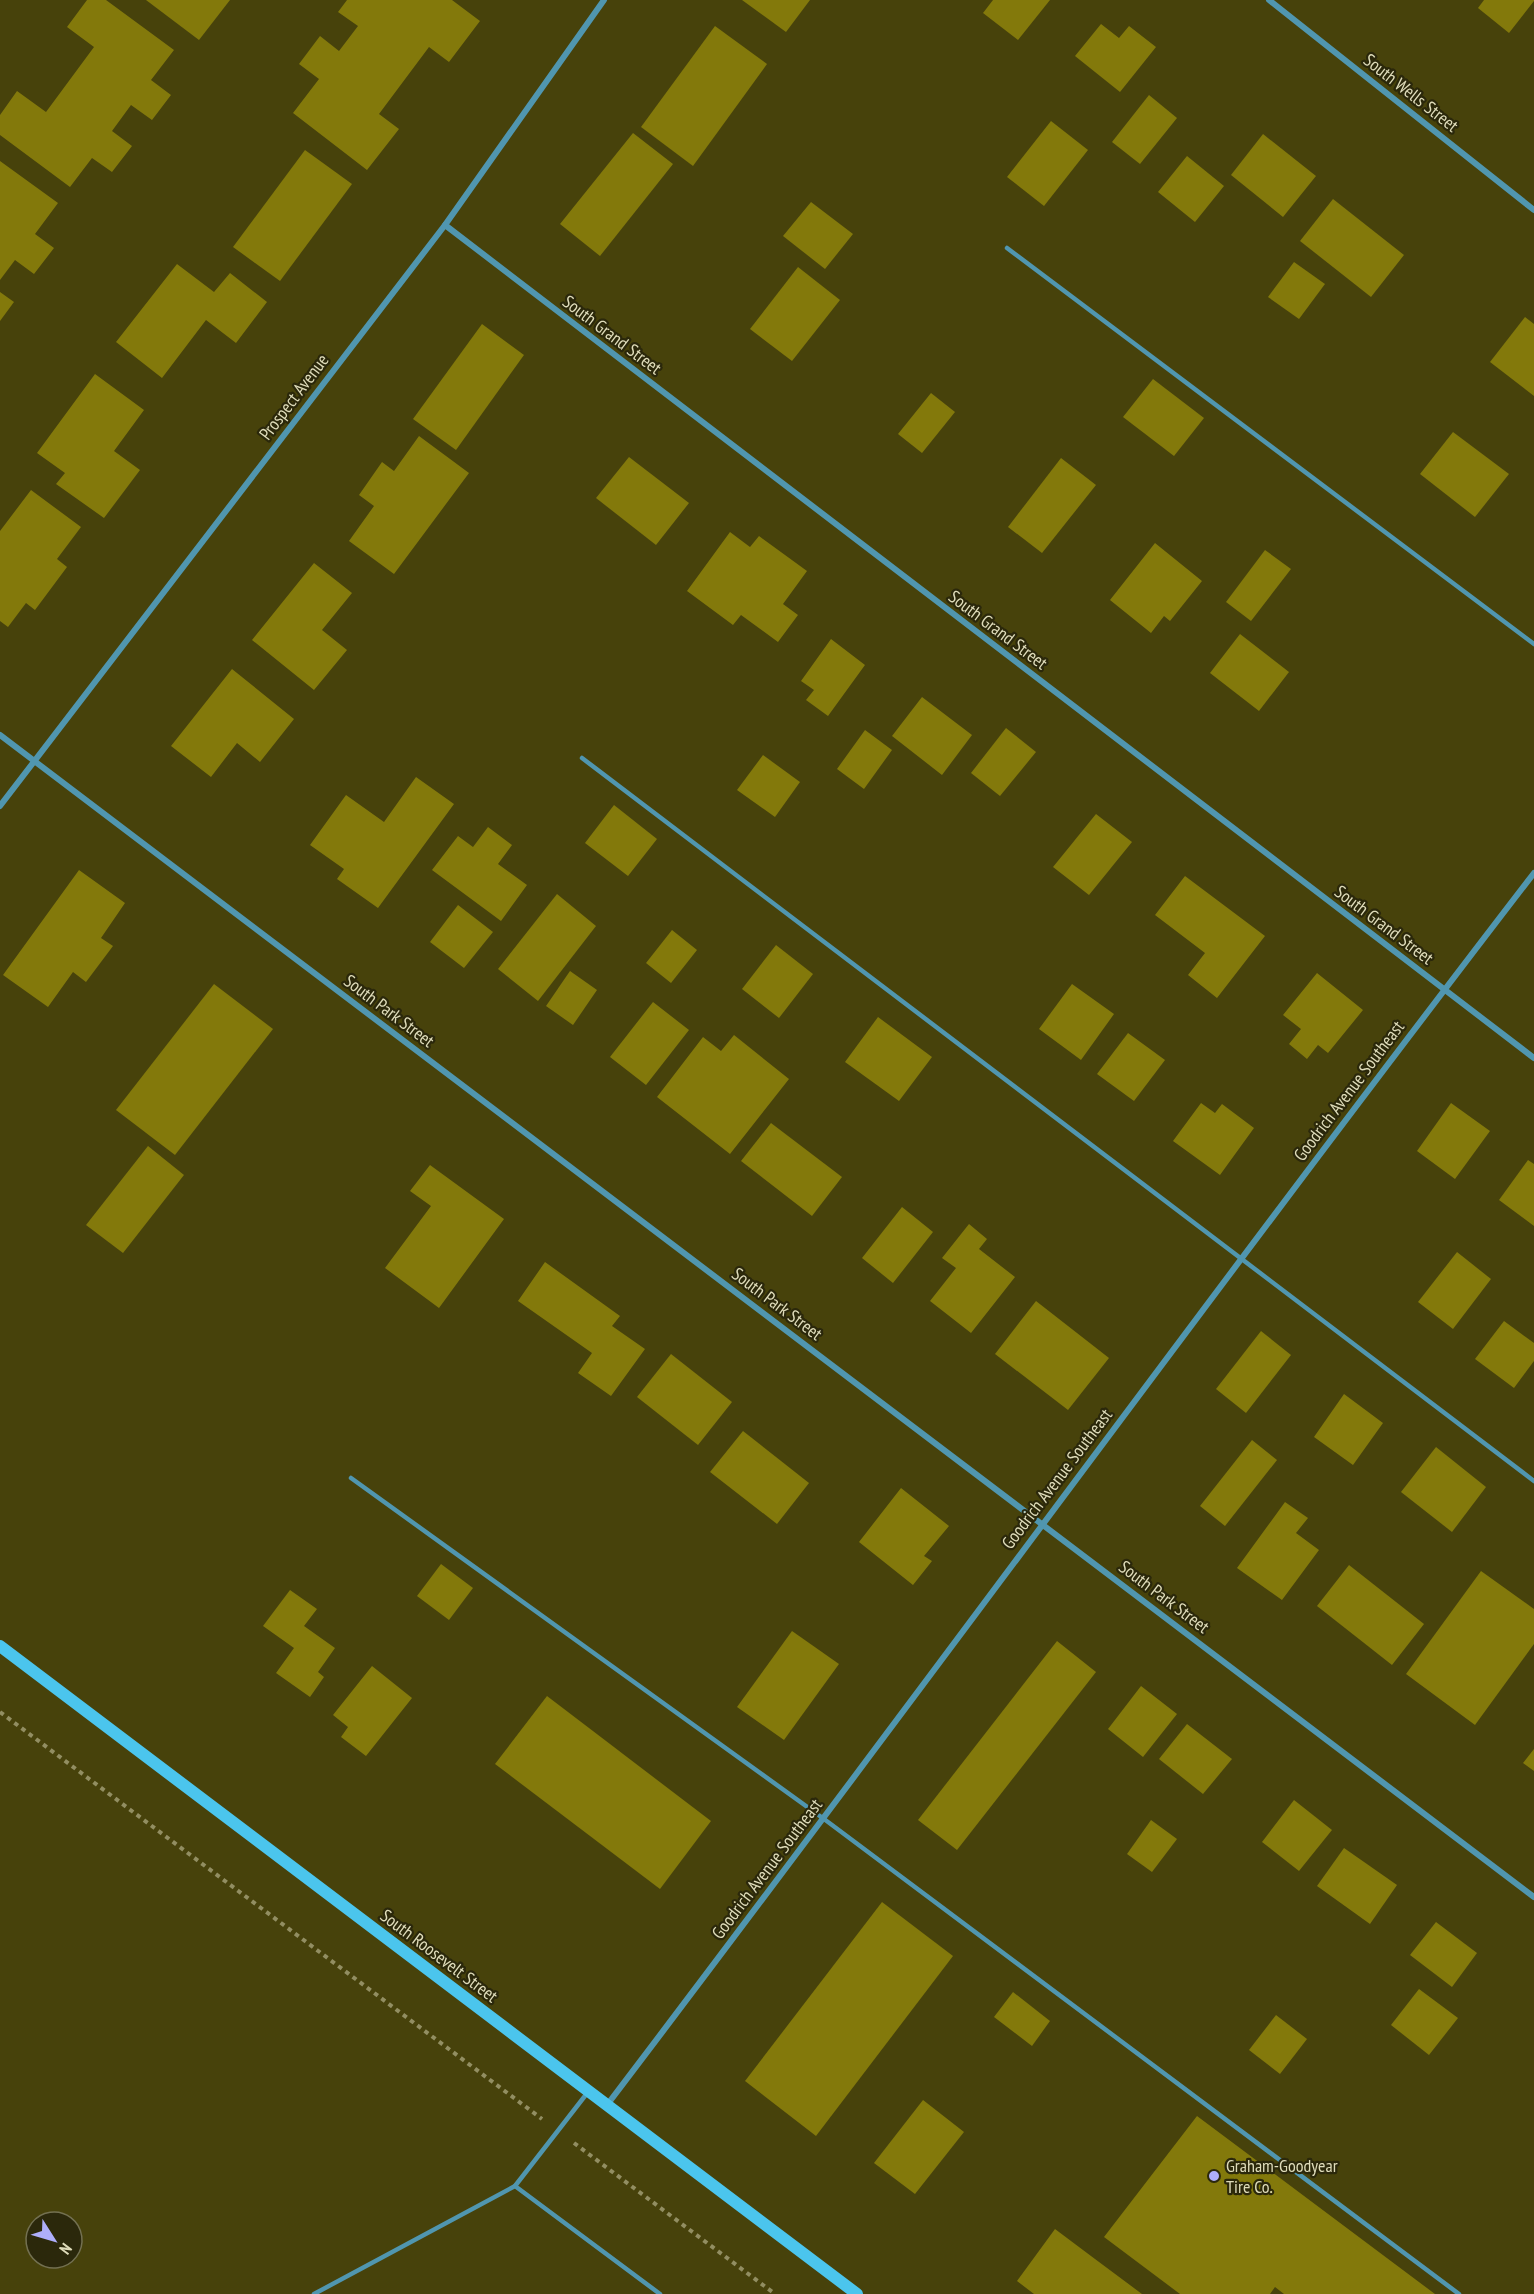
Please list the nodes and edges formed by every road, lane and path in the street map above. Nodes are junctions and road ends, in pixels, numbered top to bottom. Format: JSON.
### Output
{"nodes":[{"id":1,"x":604,"y":0,"type":"edge"},
{"id":2,"x":1269,"y":0,"type":"edge"},
{"id":3,"x":1534,"y":210,"type":"edge"},
{"id":4,"x":445,"y":225,"type":"junction"},
{"id":5,"x":1007,"y":248,"type":"dead end"},
{"id":6,"x":1534,"y":644,"type":"edge"},
{"id":7,"x":0,"y":735,"type":"edge"},
{"id":8,"x":582,"y":758,"type":"dead end"},
{"id":9,"x":34,"y":761,"type":"junction"},
{"id":10,"x":0,"y":806,"type":"edge"},
{"id":11,"x":1534,"y":873,"type":"edge"},
{"id":12,"x":1444,"y":990,"type":"junction"},
{"id":13,"x":1534,"y":1058,"type":"edge"},
{"id":14,"x":1240,"y":1259,"type":"junction"},
{"id":15,"x":351,"y":1478,"type":"dead end"},
{"id":16,"x":1534,"y":1481,"type":"edge"},
{"id":17,"x":1043,"y":1524,"type":"junction"},
{"id":18,"x":0,"y":1646,"type":"edge"},
{"id":19,"x":0,"y":1712,"type":"edge"},
{"id":20,"x":824,"y":1819,"type":"junction"},
{"id":21,"x":1534,"y":1898,"type":"edge"},
{"id":22,"x":588,"y":2092,"type":"junction"},
{"id":23,"x":606,"y":2106,"type":"junction"},
{"id":24,"x":557,"y":2130,"type":"junction"},
{"id":25,"x":515,"y":2186,"type":"junction"},
{"id":26,"x":314,"y":2294,"type":"edge"},
{"id":27,"x":660,"y":2294,"type":"edge"},
{"id":28,"x":775,"y":2294,"type":"edge"},
{"id":29,"x":857,"y":2294,"type":"edge"},
{"id":30,"x":1459,"y":2294,"type":"edge"}],
"edges":[{"from":1,"to":4,"type":"street","name":"Prospect Avenue"},
{"from":2,"to":3,"type":"street","name":"South Wells Street"},
{"from":4,"to":9,"type":"street","name":"Prospect Avenue"},
{"from":4,"to":12,"type":"street","name":"South Grand Street"},
{"from":5,"to":6,"type":"lane"},
{"from":7,"to":9,"type":"street","name":"South Park Street"},
{"from":8,"to":14,"type":"lane"},
{"from":9,"to":10,"type":"street","name":"Prospect Avenue"},
{"from":9,"to":17,"type":"street","name":"South Park Street"},
{"from":11,"to":12,"type":"street","name":"Goodrich Avenue Southeast"},
{"from":12,"to":13,"type":"street","name":"South Grand Street"},
{"from":12,"to":14,"type":"street","name":"Goodrich Avenue Southeast"},
{"from":14,"to":16,"type":"lane"},
{"from":14,"to":17,"type":"street","name":"Goodrich Avenue Southeast"},
{"from":15,"to":20,"type":"lane"},
{"from":17,"to":20,"type":"street","name":"Goodrich Avenue Southeast"},
{"from":17,"to":21,"type":"street","name":"South Park Street"},
{"from":18,"to":22,"type":"street","name":"South Roosevelt Street"},
{"from":19,"to":24,"type":"path"},
{"from":20,"to":23,"type":"street","name":"Goodrich Avenue Southeast"},
{"from":20,"to":30,"type":"lane"},
{"from":22,"to":23,"type":"street","name":"South Roosevelt Street"},
{"from":22,"to":24,"type":"lane"},
{"from":23,"to":29,"type":"street","name":"South Roosevelt Street"},
{"from":24,"to":25,"type":"lane"},
{"from":24,"to":28,"type":"path"},
{"from":25,"to":26,"type":"lane"},
{"from":25,"to":27,"type":"lane"}]}
